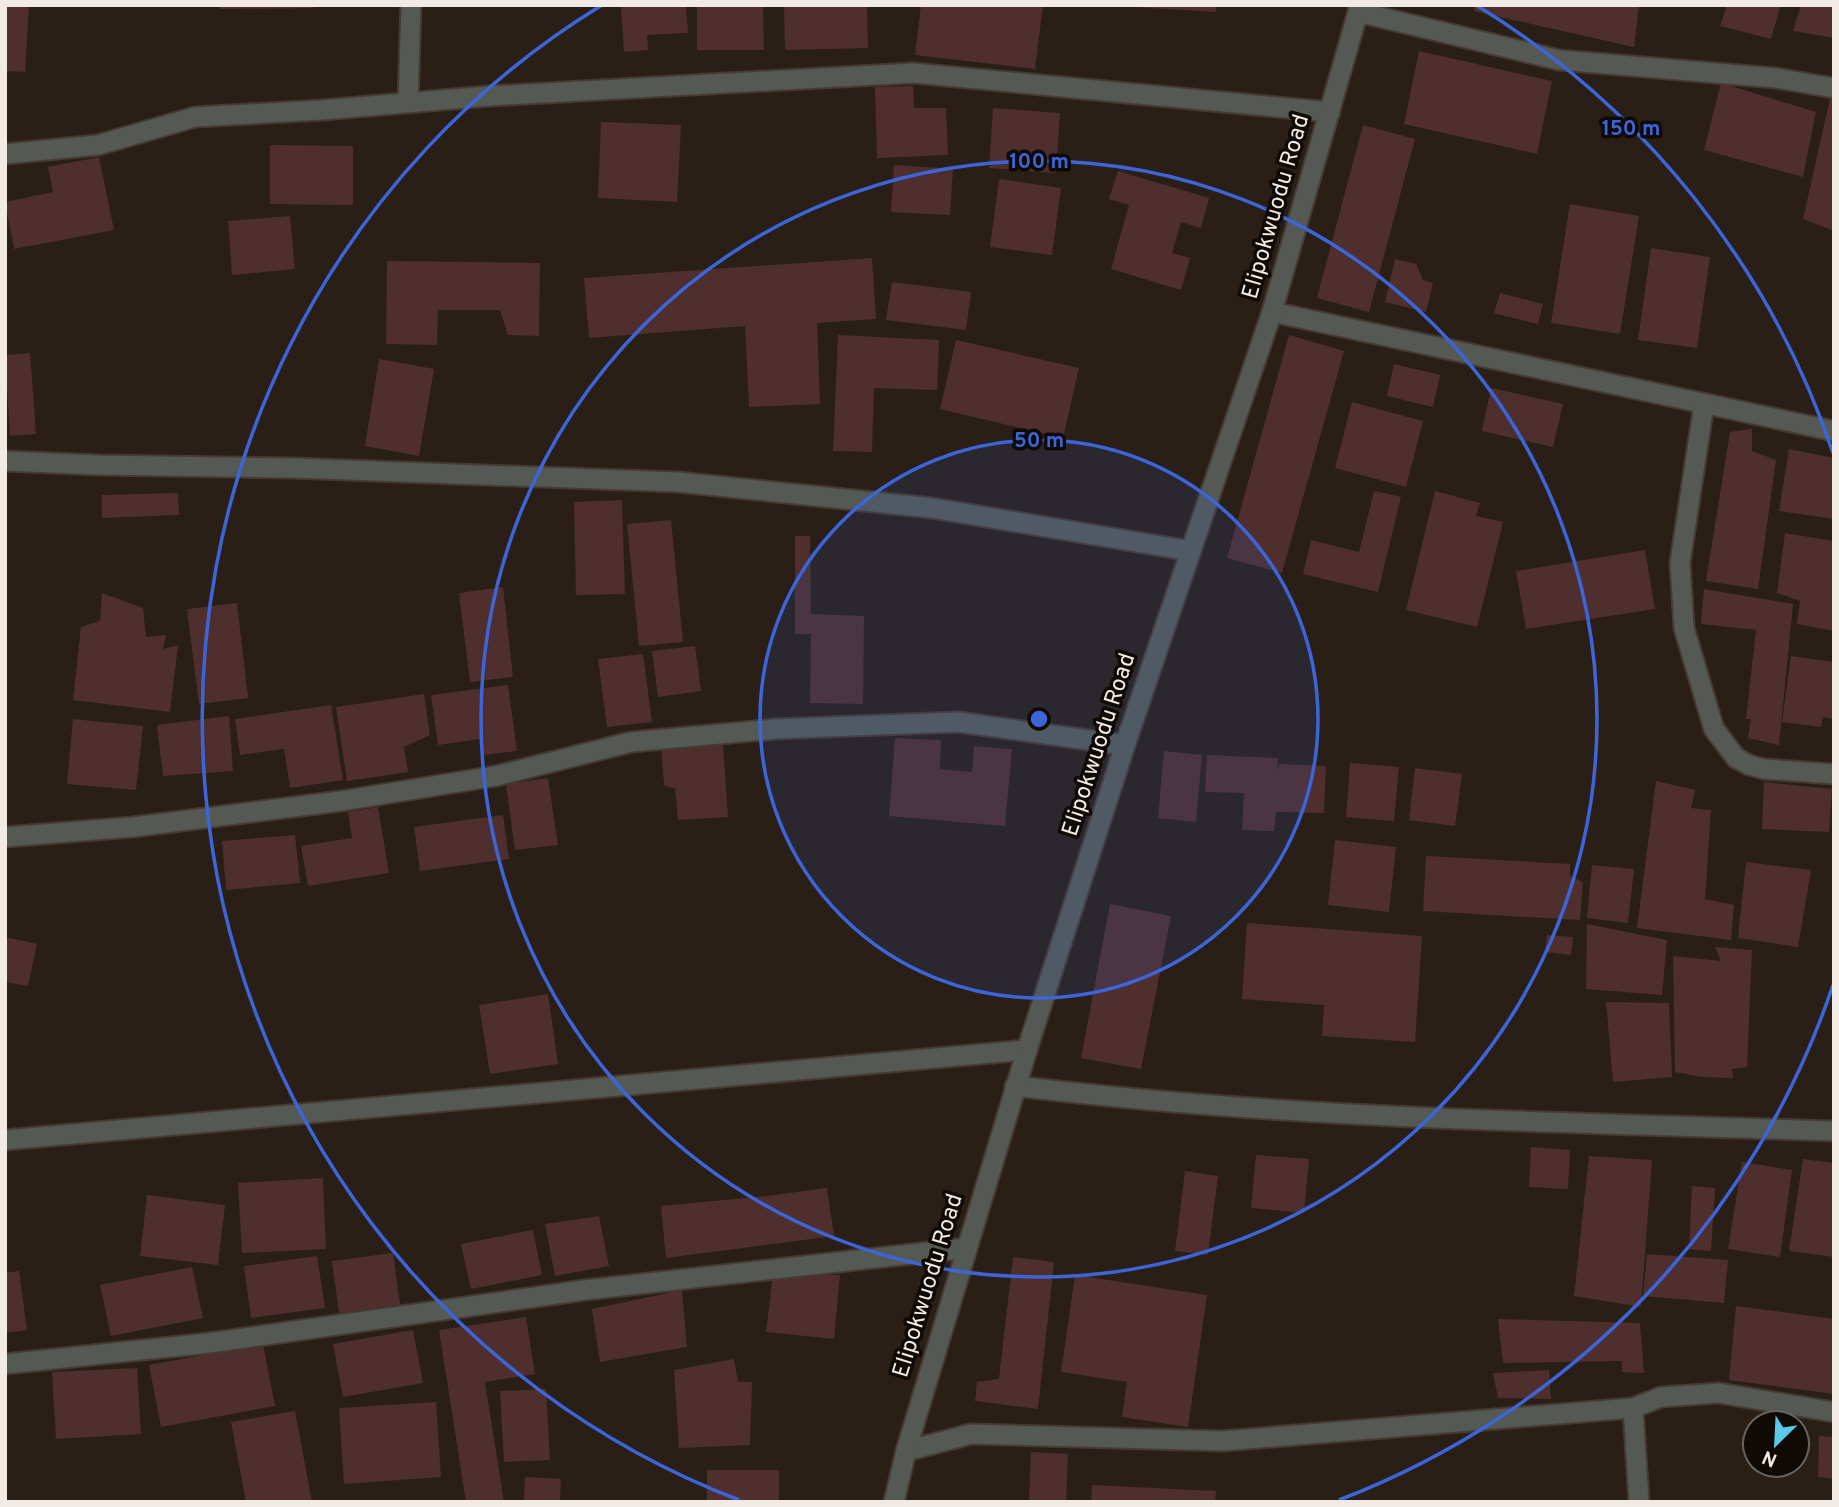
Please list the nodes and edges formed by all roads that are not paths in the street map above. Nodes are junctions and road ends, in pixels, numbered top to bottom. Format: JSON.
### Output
{"nodes":[{"id":1,"x":411,"y":5,"type":"edge"},
{"id":2,"x":1359,"y":8,"type":"edge"},
{"id":3,"x":1834,"y":88,"type":"edge"},
{"id":4,"x":408,"y":103,"type":"junction"},
{"id":5,"x":1330,"y":112,"type":"junction"},
{"id":6,"x":5,"y":154,"type":"edge"},
{"id":7,"x":1272,"y":313,"type":"junction"},
{"id":8,"x":1704,"y":404,"type":"junction"},
{"id":9,"x":1834,"y":431,"type":"edge"},
{"id":10,"x":5,"y":461,"type":"edge"},
{"id":11,"x":1191,"y":551,"type":"junction"},
{"id":12,"x":1125,"y":745,"type":"junction"},
{"id":13,"x":1834,"y":774,"type":"edge"},
{"id":14,"x":5,"y":837,"type":"edge"},
{"id":15,"x":1027,"y":1050,"type":"junction"},
{"id":16,"x":1016,"y":1086,"type":"junction"},
{"id":17,"x":1834,"y":1131,"type":"edge"},
{"id":18,"x":5,"y":1140,"type":"edge"},
{"id":19,"x":966,"y":1248,"type":"junction"},
{"id":20,"x":5,"y":1364,"type":"edge"},
{"id":21,"x":1633,"y":1408,"type":"junction"},
{"id":22,"x":1834,"y":1412,"type":"edge"},
{"id":23,"x":906,"y":1451,"type":"junction"},
{"id":24,"x":894,"y":1502,"type":"edge"},
{"id":25,"x":1639,"y":1502,"type":"edge"}],
"edges":[{"from":1,"to":4,"type":"street"},
{"from":2,"to":3,"type":"street"},
{"from":2,"to":5,"type":"street","name":"Elipokwuodu Road"},
{"from":4,"to":5,"type":"street"},
{"from":4,"to":6,"type":"street"},
{"from":5,"to":7,"type":"street","name":"Elipokwuodu Road"},
{"from":7,"to":8,"type":"street"},
{"from":7,"to":11,"type":"street","name":"Elipokwuodu Road"},
{"from":8,"to":9,"type":"street"},
{"from":8,"to":13,"type":"street"},
{"from":10,"to":11,"type":"street"},
{"from":11,"to":12,"type":"street","name":"Elipokwuodu Road"},
{"from":12,"to":14,"type":"street"},
{"from":12,"to":15,"type":"street","name":"Elipokwuodu Road"},
{"from":15,"to":16,"type":"street","name":"Elipokwuodu Road"},
{"from":15,"to":18,"type":"street"},
{"from":16,"to":17,"type":"street"},
{"from":16,"to":19,"type":"street","name":"Elipokwuodu Road"},
{"from":19,"to":20,"type":"street"},
{"from":19,"to":23,"type":"street","name":"Elipokwuodu Road"},
{"from":21,"to":22,"type":"street"},
{"from":21,"to":23,"type":"street"},
{"from":21,"to":25,"type":"street"},
{"from":23,"to":24,"type":"street","name":"Elipokwuodu Road"}]}
